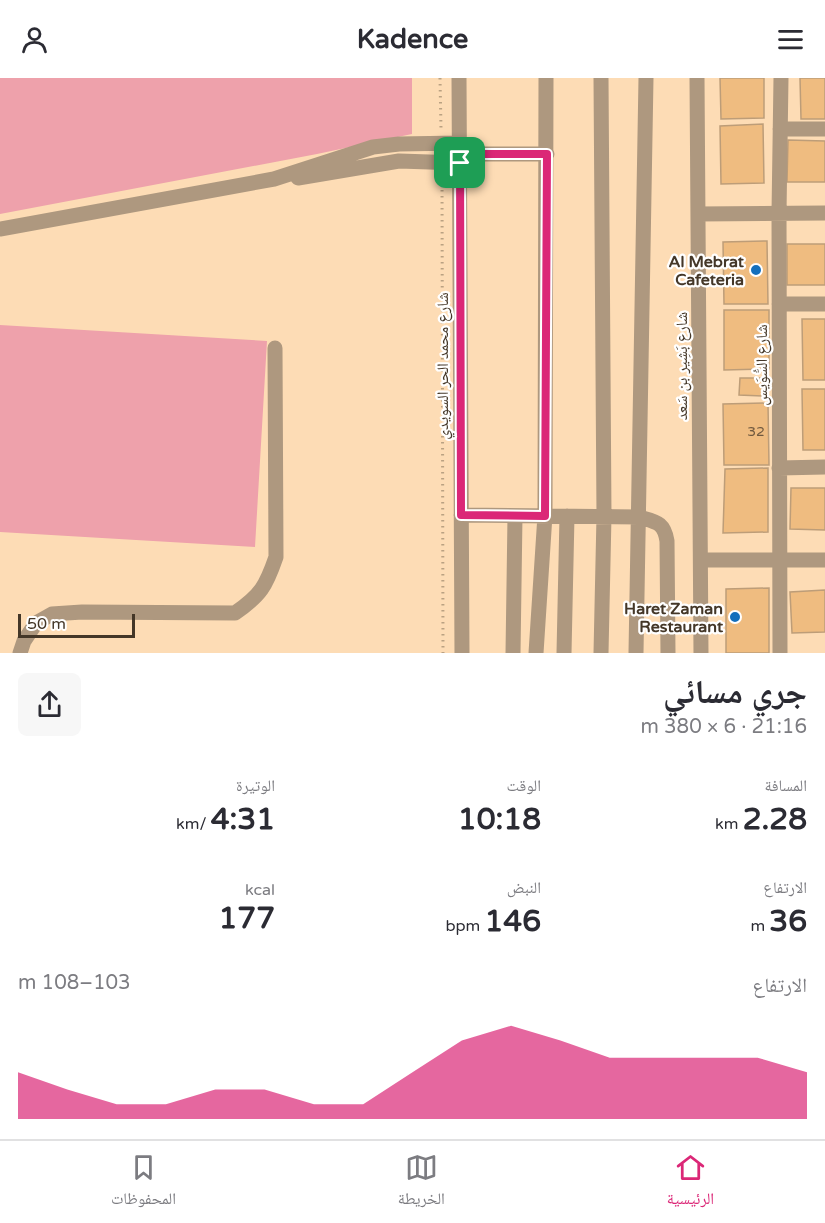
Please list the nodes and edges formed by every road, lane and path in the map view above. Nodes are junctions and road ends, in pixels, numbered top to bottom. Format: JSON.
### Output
{"nodes":[{"id":1,"x":440,"y":78,"type":"edge"},
{"id":2,"x":459,"y":78,"type":"edge"},
{"id":3,"x":546,"y":78,"type":"edge"},
{"id":4,"x":601,"y":78,"type":"edge"},
{"id":5,"x":646,"y":78,"type":"edge"},
{"id":6,"x":697,"y":78,"type":"edge"},
{"id":7,"x":781,"y":78,"type":"edge"},
{"id":8,"x":780,"y":129,"type":"junction"},
{"id":9,"x":825,"y":129,"type":"edge"},
{"id":10,"x":442,"y":143,"type":"junction"},
{"id":11,"x":399,"y":144,"type":"junction"},
{"id":12,"x":460,"y":153,"type":"junction"},
{"id":13,"x":547,"y":154,"type":"junction"},
{"id":14,"x":399,"y":161,"type":"junction"},
{"id":15,"x":442,"y":162,"type":"junction"},
{"id":16,"x":274,"y":178,"type":"junction"},
{"id":17,"x":779,"y":213,"type":"junction"},
{"id":18,"x":825,"y":213,"type":"edge"},
{"id":19,"x":698,"y":214,"type":"junction"},
{"id":20,"x":4,"y":226,"type":"edge"},
{"id":21,"x":779,"y":304,"type":"junction"},
{"id":22,"x":825,"y":304,"type":"edge"},
{"id":23,"x":275,"y":348,"type":"dead end"},
{"id":24,"x":825,"y":467,"type":"edge"},
{"id":25,"x":779,"y":468,"type":"junction"},
{"id":26,"x":461,"y":515,"type":"junction"},
{"id":27,"x":515,"y":516,"type":"junction"},
{"id":28,"x":545,"y":516,"type":"junction"},
{"id":29,"x":567,"y":516,"type":"junction"},
{"id":30,"x":604,"y":516,"type":"junction"},
{"id":31,"x":639,"y":517,"type":"junction"},
{"id":32,"x":701,"y":560,"type":"junction"},
{"id":33,"x":780,"y":560,"type":"junction"},
{"id":34,"x":825,"y":560,"type":"edge"},
{"id":35,"x":20,"y":653,"type":"edge"},
{"id":36,"x":443,"y":653,"type":"edge"},
{"id":37,"x":462,"y":653,"type":"edge"},
{"id":38,"x":513,"y":653,"type":"edge"},
{"id":39,"x":536,"y":653,"type":"edge"},
{"id":40,"x":564,"y":653,"type":"edge"},
{"id":41,"x":601,"y":653,"type":"edge"},
{"id":42,"x":636,"y":653,"type":"edge"},
{"id":43,"x":668,"y":653,"type":"edge"},
{"id":44,"x":701,"y":653,"type":"edge"},
{"id":45,"x":780,"y":653,"type":"edge"}],
"edges":[{"from":1,"to":10,"type":"path"},
{"from":2,"to":12,"type":"street","name":"شارع محمد الحر السويدي"},
{"from":3,"to":13,"type":"street"},
{"from":4,"to":30,"type":"street"},
{"from":5,"to":31,"type":"street"},
{"from":6,"to":19,"type":"street","name":"شارع بَشِير بن سَعد"},
{"from":7,"to":8,"type":"street","name":"شارع السُّوَيس"},
{"from":8,"to":9,"type":"street"},
{"from":8,"to":17,"type":"street","name":"شارع السُّوَيس"},
{"from":10,"to":11,"type":"street"},
{"from":10,"to":12,"type":"street"},
{"from":11,"to":14,"type":"street"},
{"from":11,"to":16,"type":"street"},
{"from":12,"to":13,"type":"street"},
{"from":12,"to":15,"type":"street"},
{"from":12,"to":26,"type":"street","name":"شارع محمد الحر السويدي"},
{"from":13,"to":28,"type":"street"},
{"from":14,"to":15,"type":"street"},
{"from":14,"to":16,"type":"street"},
{"from":15,"to":36,"type":"path"},
{"from":16,"to":20,"type":"street"},
{"from":17,"to":18,"type":"street"},
{"from":17,"to":19,"type":"street"},
{"from":17,"to":21,"type":"street","name":"شارع السُّوَيس"},
{"from":19,"to":32,"type":"street","name":"شارع بَشِير بن سَعد"},
{"from":21,"to":22,"type":"street"},
{"from":21,"to":25,"type":"street","name":"شارع السُّوَيس"},
{"from":23,"to":35,"type":"street"},
{"from":24,"to":25,"type":"street"},
{"from":25,"to":33,"type":"street","name":"شارع السُّوَيس"},
{"from":26,"to":27,"type":"street"},
{"from":26,"to":37,"type":"street","name":"شارع محمد الحر السويدي"},
{"from":27,"to":28,"type":"street"},
{"from":27,"to":38,"type":"street"},
{"from":28,"to":29,"type":"street"},
{"from":28,"to":39,"type":"street"},
{"from":29,"to":30,"type":"street"},
{"from":29,"to":40,"type":"street"},
{"from":30,"to":31,"type":"street"},
{"from":30,"to":41,"type":"street"},
{"from":31,"to":42,"type":"street"},
{"from":31,"to":43,"type":"street"},
{"from":32,"to":33,"type":"street"},
{"from":32,"to":44,"type":"street","name":"شارع بَشِير بن سَعد"},
{"from":33,"to":34,"type":"street"},
{"from":33,"to":45,"type":"street","name":"شارع السُّوَيس"}]}
